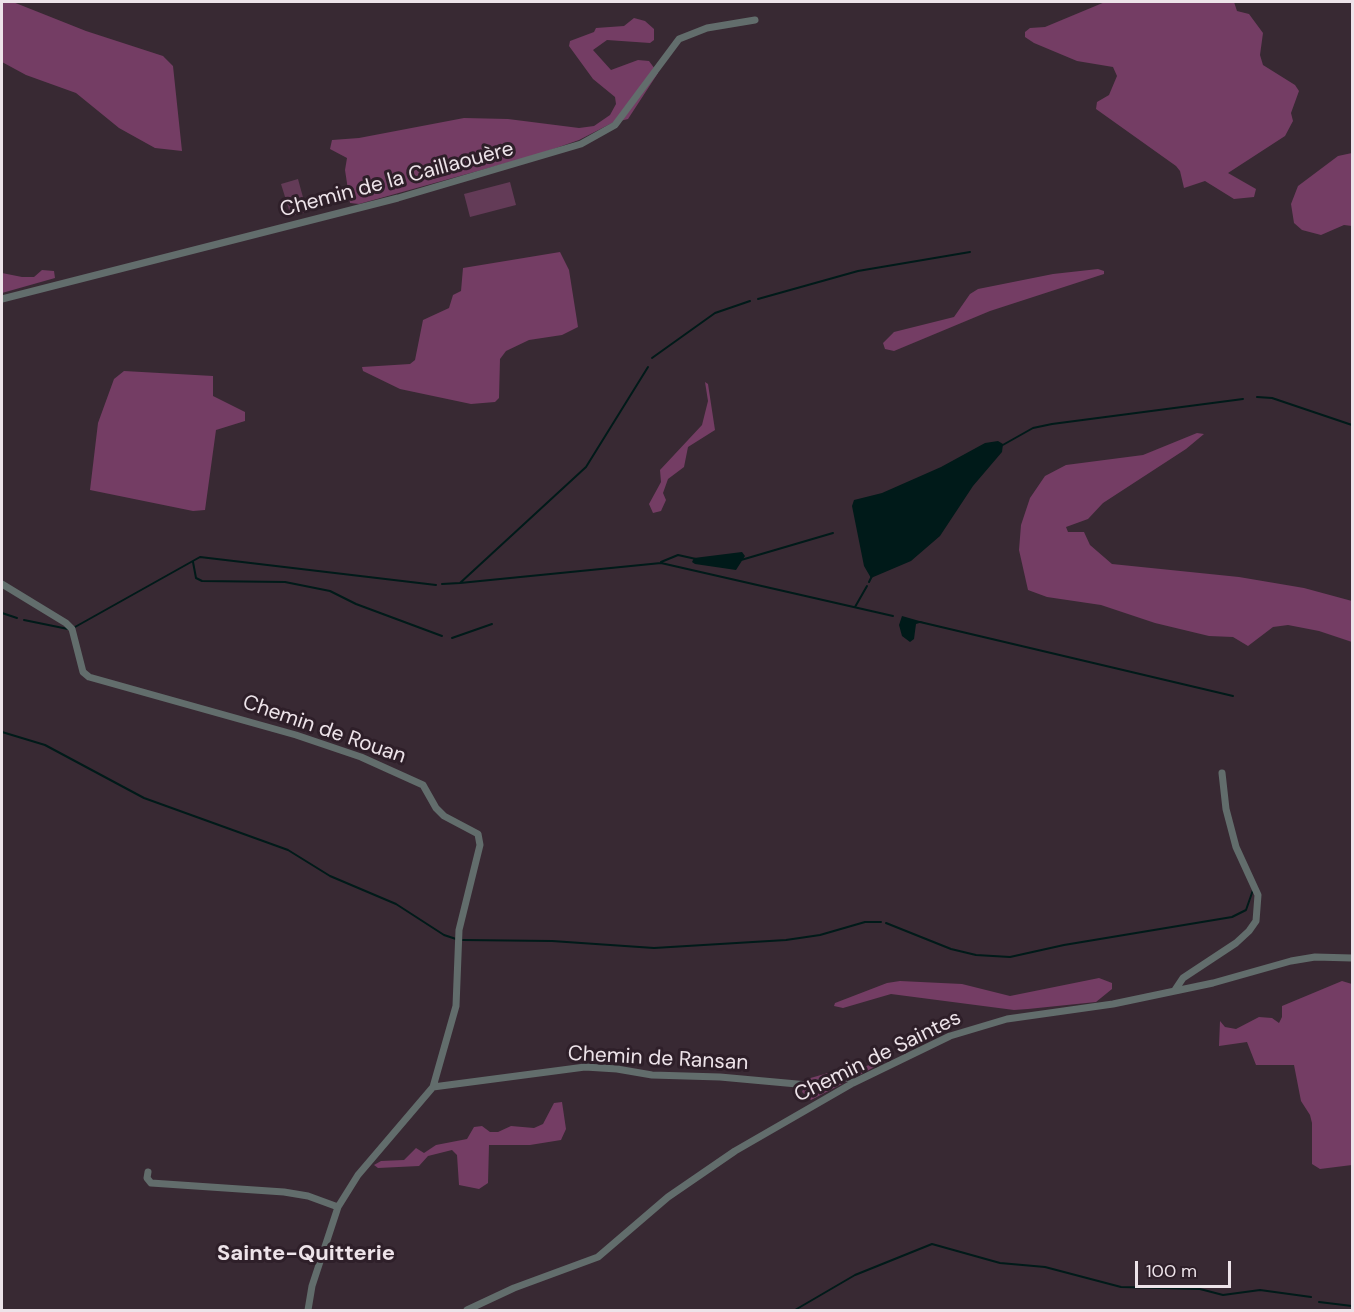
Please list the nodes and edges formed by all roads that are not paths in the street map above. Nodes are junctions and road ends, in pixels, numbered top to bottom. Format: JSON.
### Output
{"nodes":[{"id":1,"x":755,"y":20,"type":"dead end"},
{"id":2,"x":2,"y":299,"type":"edge"},
{"id":3,"x":2,"y":584,"type":"edge"},
{"id":4,"x":1222,"y":774,"type":"dead end"},
{"id":5,"x":1353,"y":958,"type":"edge"},
{"id":6,"x":1175,"y":990,"type":"junction"},
{"id":7,"x":853,"y":1083,"type":"junction"},
{"id":8,"x":433,"y":1087,"type":"junction"},
{"id":9,"x":148,"y":1172,"type":"dead end"},
{"id":10,"x":338,"y":1207,"type":"junction"},
{"id":11,"x":308,"y":1311,"type":"edge"},
{"id":12,"x":467,"y":1311,"type":"edge"}],
"edges":[{"from":1,"to":2,"type":"street","name":"Chemin de la Caillaouère"},
{"from":3,"to":8,"type":"street","name":"Chemin de Rouan"},
{"from":4,"to":6,"type":"street"},
{"from":5,"to":6,"type":"street","name":"Chemin de Saintes"},
{"from":6,"to":7,"type":"street","name":"Chemin de Saintes"},
{"from":7,"to":8,"type":"street","name":"Chemin de Ransan"},
{"from":7,"to":12,"type":"street","name":"Chemin de Saintes"},
{"from":8,"to":10,"type":"street"},
{"from":9,"to":10,"type":"street"},
{"from":10,"to":11,"type":"street"}]}
